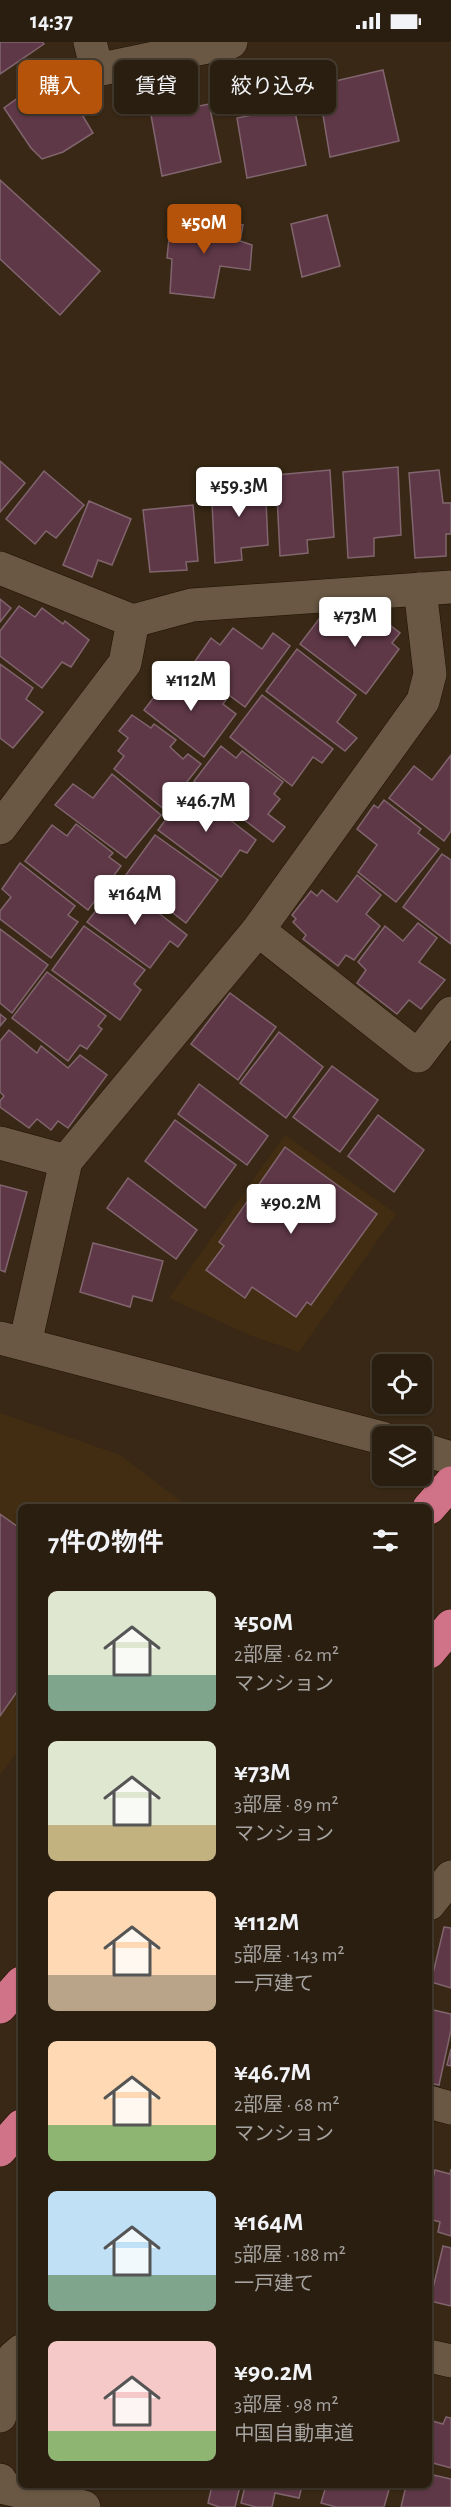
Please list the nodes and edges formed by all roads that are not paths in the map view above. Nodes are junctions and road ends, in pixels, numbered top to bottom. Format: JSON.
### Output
{"nodes":[{"id":1,"x":90,"y":42,"type":"edge"},
{"id":2,"x":231,"y":42,"type":"edge"},
{"id":3,"x":0,"y":568,"type":"edge"},
{"id":4,"x":436,"y":588,"type":"edge"},
{"id":5,"x":133,"y":621,"type":"junction"},
{"id":6,"x":0,"y":828,"type":"edge"},
{"id":7,"x":258,"y":930,"type":"junction"},
{"id":8,"x":451,"y":1013,"type":"edge"},
{"id":9,"x":0,"y":1143,"type":"edge"},
{"id":10,"x":66,"y":1161,"type":"junction"},
{"id":11,"x":12,"y":1341,"type":"edge"},
{"id":12,"x":372,"y":1435,"type":"edge"},
{"id":13,"x":432,"y":1452,"type":"edge"},
{"id":14,"x":451,"y":1458,"type":"edge"},
{"id":15,"x":451,"y":1483,"type":"edge"},
{"id":16,"x":432,"y":1505,"type":"edge"},
{"id":17,"x":451,"y":1626,"type":"edge"},
{"id":18,"x":432,"y":1648,"type":"edge"},
{"id":19,"x":451,"y":1877,"type":"edge"},
{"id":20,"x":432,"y":1900,"type":"edge"},
{"id":21,"x":18,"y":1986,"type":"edge"},
{"id":22,"x":0,"y":2007,"type":"edge"},
{"id":23,"x":432,"y":2103,"type":"edge"},
{"id":24,"x":451,"y":2108,"type":"edge"},
{"id":25,"x":18,"y":2129,"type":"edge"},
{"id":26,"x":0,"y":2150,"type":"edge"},
{"id":27,"x":18,"y":2354,"type":"edge"},
{"id":28,"x":432,"y":2357,"type":"edge"},
{"id":29,"x":451,"y":2361,"type":"edge"},
{"id":30,"x":0,"y":2416,"type":"edge"},
{"id":31,"x":0,"y":2480,"type":"edge"},
{"id":32,"x":84,"y":2507,"type":"edge"}],
"edges":[{"from":1,"to":2,"type":"street"},
{"from":3,"to":5,"type":"street"},
{"from":4,"to":5,"type":"street"},
{"from":4,"to":7,"type":"street"},
{"from":5,"to":6,"type":"street"},
{"from":7,"to":8,"type":"street"},
{"from":7,"to":10,"type":"street"},
{"from":9,"to":10,"type":"street"},
{"from":10,"to":11,"type":"street"},
{"from":11,"to":12,"type":"street"},
{"from":13,"to":14,"type":"street"},
{"from":15,"to":16,"type":"highway"},
{"from":17,"to":18,"type":"highway"},
{"from":19,"to":20,"type":"street"},
{"from":21,"to":22,"type":"highway"},
{"from":23,"to":24,"type":"street"},
{"from":25,"to":26,"type":"highway"},
{"from":27,"to":30,"type":"street"},
{"from":28,"to":29,"type":"street"},
{"from":31,"to":32,"type":"street"}]}
